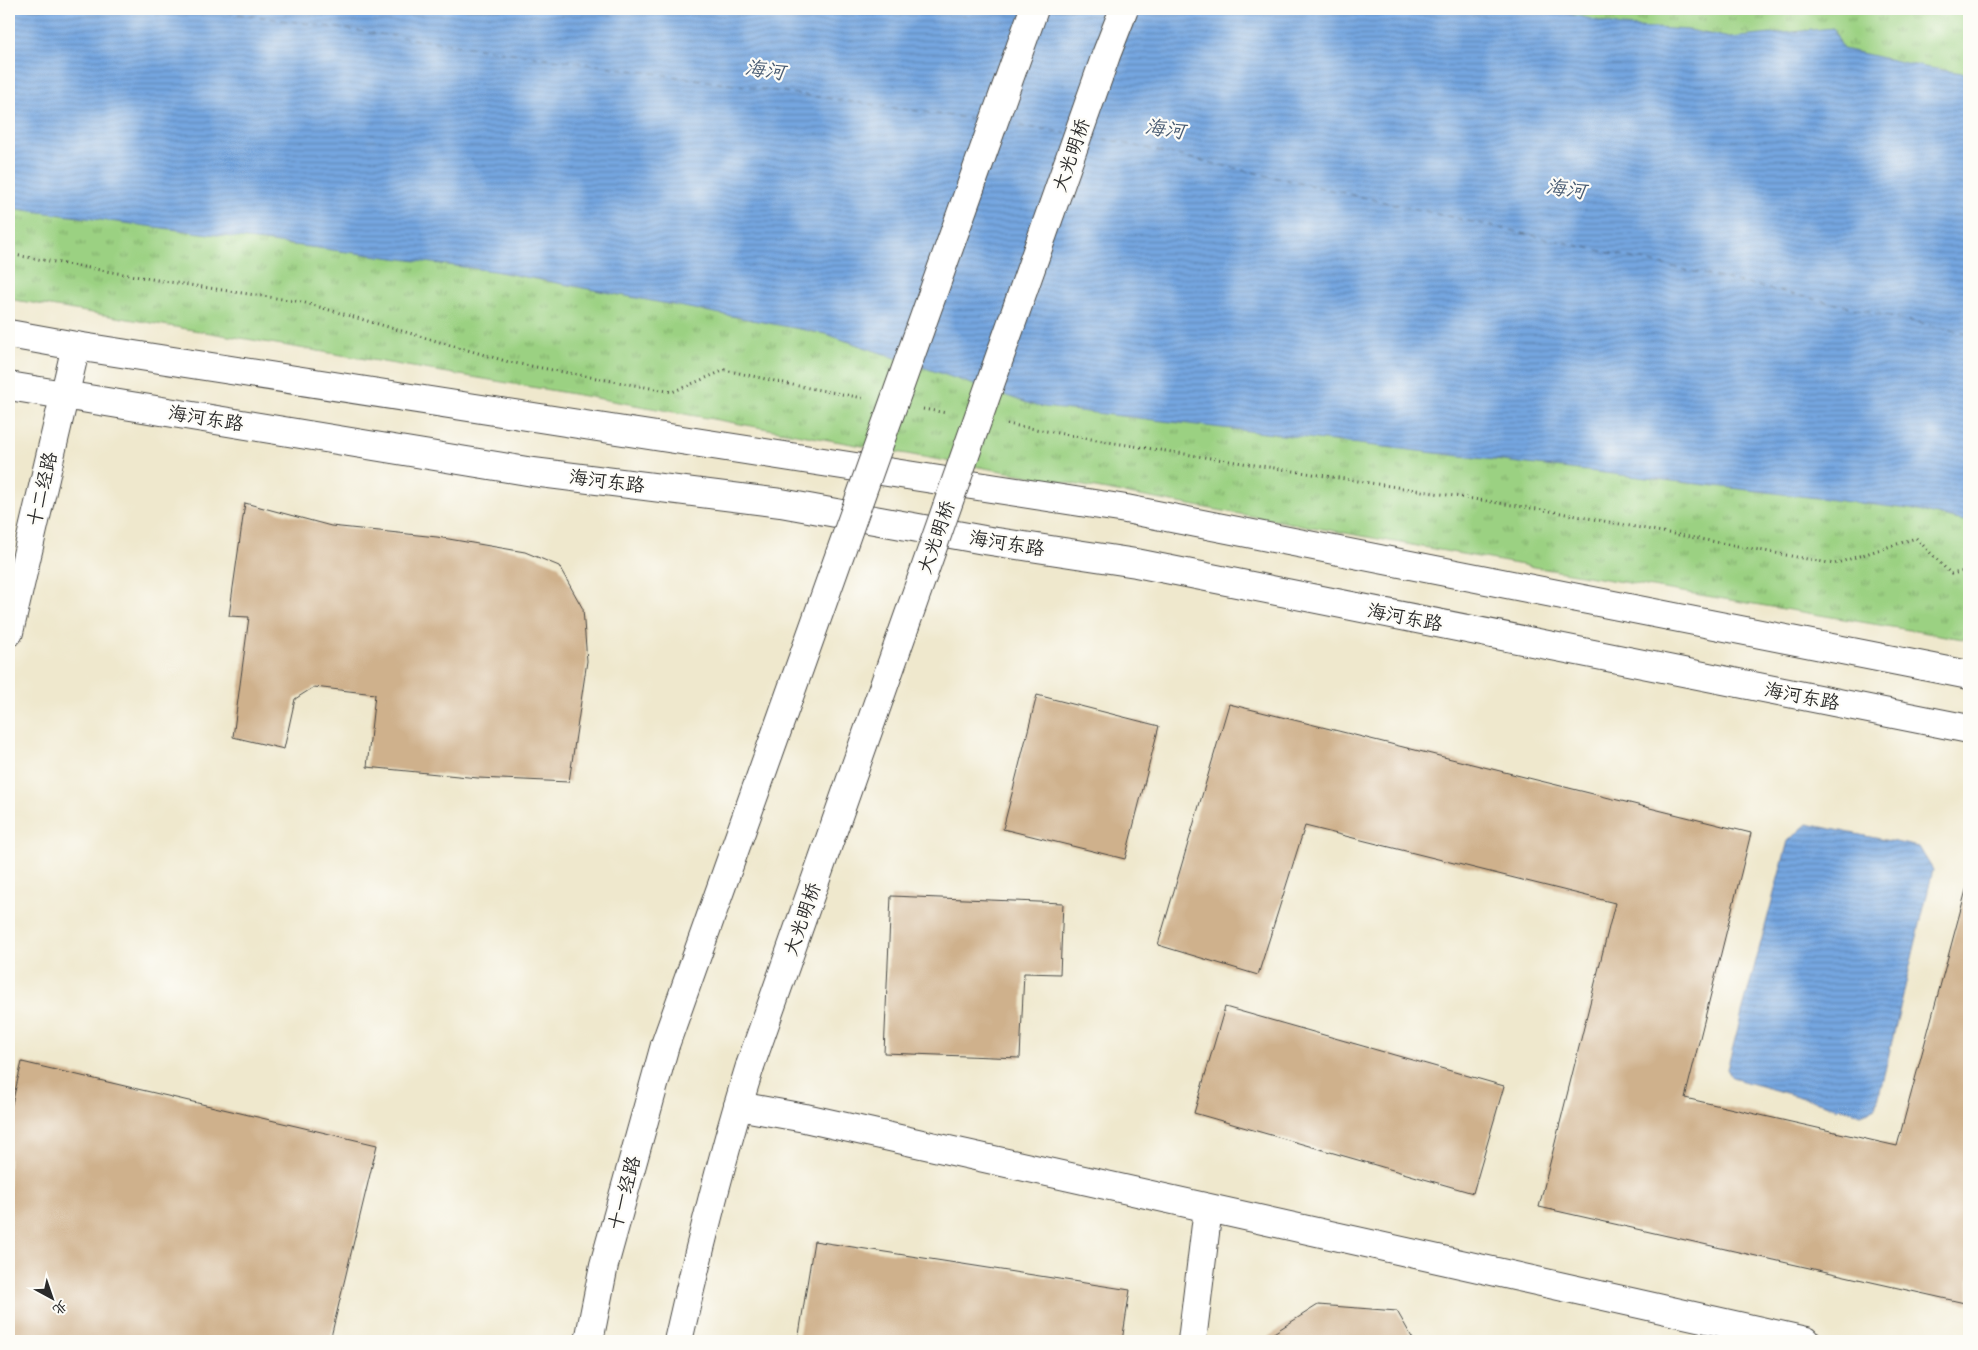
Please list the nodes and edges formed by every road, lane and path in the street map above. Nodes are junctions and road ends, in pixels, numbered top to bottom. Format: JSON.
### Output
{"nodes":[{"id":1,"x":1034,"y":9,"type":"edge"},
{"id":2,"x":1124,"y":9,"type":"edge"},
{"id":3,"x":9,"y":254,"type":"edge"},
{"id":4,"x":9,"y":334,"type":"edge"},
{"id":5,"x":76,"y":346,"type":"junction"},
{"id":6,"x":9,"y":386,"type":"edge"},
{"id":7,"x":63,"y":395,"type":"junction"},
{"id":8,"x":872,"y":399,"type":"dead end"},
{"id":9,"x":921,"y":408,"type":"dead end"},
{"id":10,"x":950,"y":414,"type":"dead end"},
{"id":11,"x":1000,"y":422,"type":"dead end"},
{"id":12,"x":1969,"y":570,"type":"edge"},
{"id":13,"x":9,"y":632,"type":"edge"},
{"id":14,"x":1969,"y":675,"type":"edge"},
{"id":15,"x":1969,"y":729,"type":"edge"},
{"id":16,"x":738,"y":1106,"type":"junction"},
{"id":17,"x":1208,"y":1208,"type":"junction"},
{"id":18,"x":589,"y":1341,"type":"edge"},
{"id":19,"x":678,"y":1341,"type":"edge"},
{"id":20,"x":1192,"y":1341,"type":"edge"},
{"id":21,"x":1806,"y":1341,"type":"edge"}],
"edges":[{"from":1,"to":18,"type":"main road","name":"十一经路","bridge":true},
{"from":2,"to":16,"type":"main road","name":"大光明桥","bridge":true},
{"from":3,"to":8,"type":"path"},
{"from":4,"to":5,"type":"main road"},
{"from":5,"to":7,"type":"main road","name":"十二经路"},
{"from":5,"to":14,"type":"main road"},
{"from":6,"to":7,"type":"main road","name":"海河东路"},
{"from":7,"to":13,"type":"main road","name":"十二经路"},
{"from":7,"to":15,"type":"main road","name":"海河东路"},
{"from":9,"to":10,"type":"path"},
{"from":11,"to":12,"type":"path"},
{"from":16,"to":17,"type":"main road"},
{"from":16,"to":19,"type":"main road"},
{"from":17,"to":20,"type":"main road"},
{"from":17,"to":21,"type":"main road"}]}
